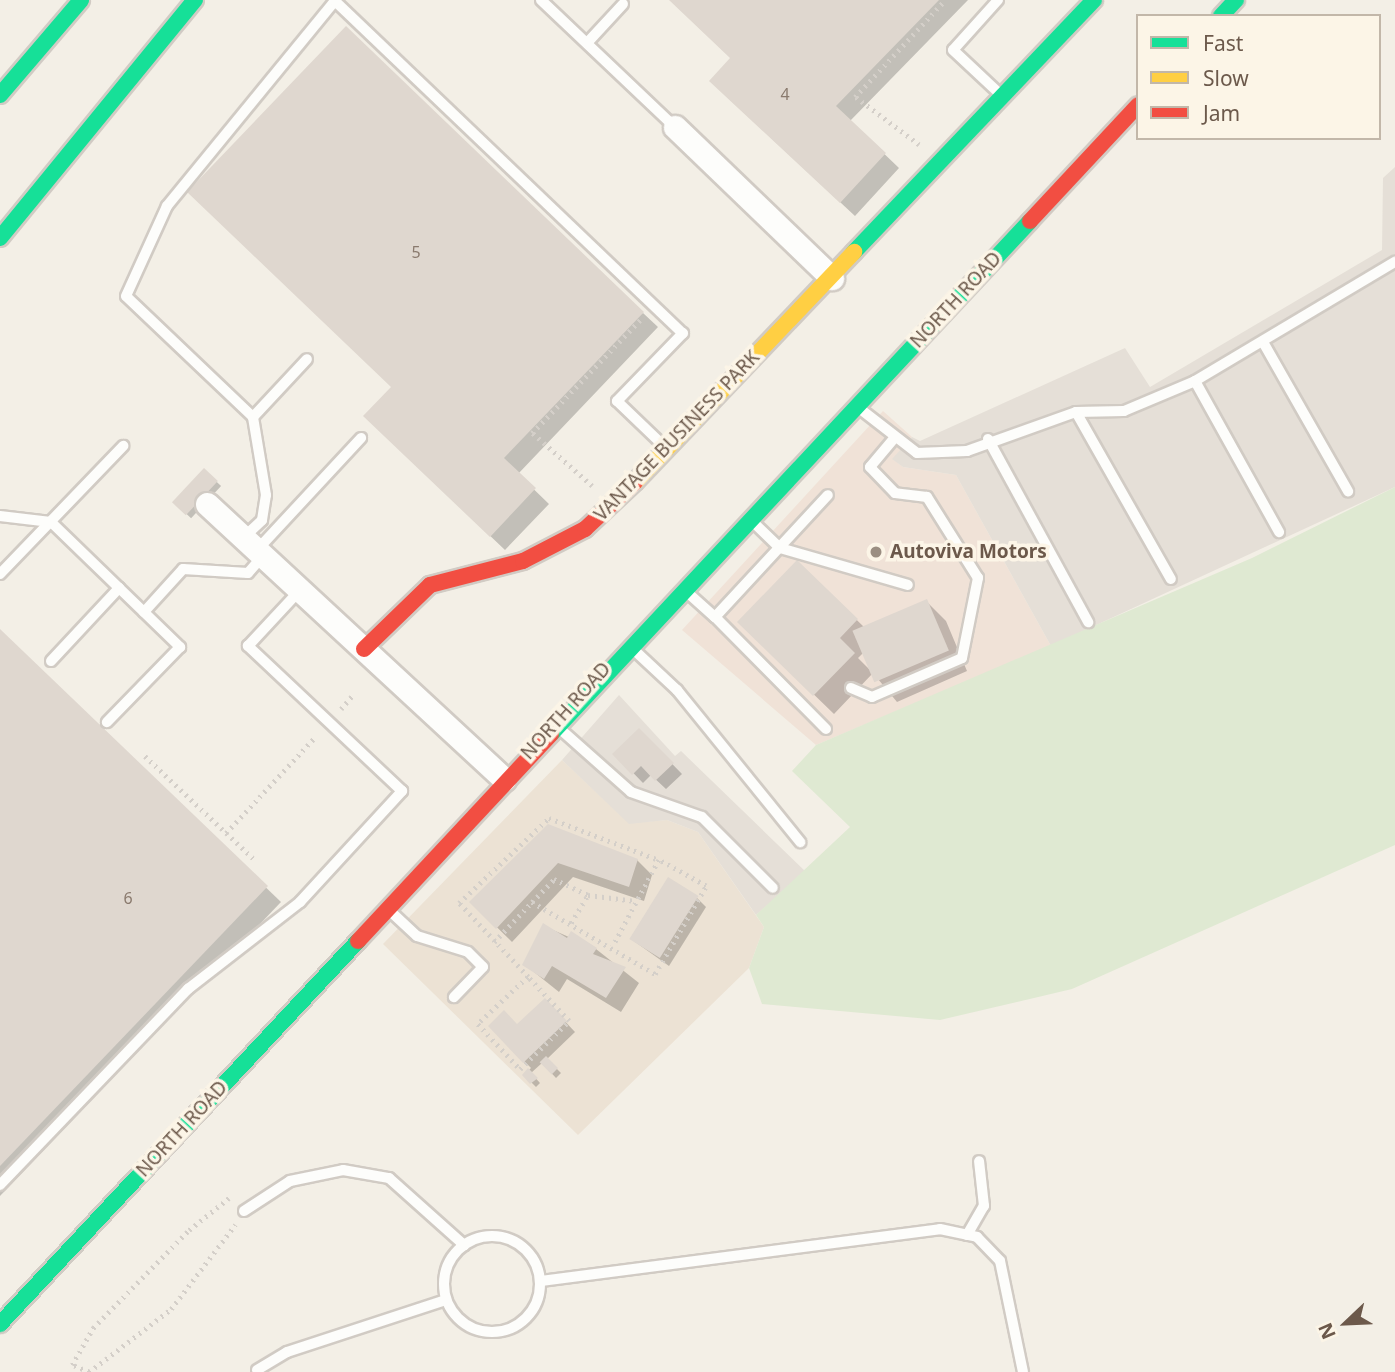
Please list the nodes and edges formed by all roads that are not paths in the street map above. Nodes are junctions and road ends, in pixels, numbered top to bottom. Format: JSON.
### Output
{"nodes":[{"id":1,"x":81,"y":0,"type":"edge"},
{"id":2,"x":195,"y":0,"type":"edge"},
{"id":3,"x":541,"y":0,"type":"edge"},
{"id":4,"x":998,"y":0,"type":"edge"},
{"id":5,"x":1094,"y":0,"type":"edge"},
{"id":6,"x":1236,"y":0,"type":"edge"},
{"id":7,"x":623,"y":4,"type":"dead end"},
{"id":8,"x":1223,"y":14,"type":"edge"},
{"id":9,"x":587,"y":43,"type":"junction"},
{"id":10,"x":0,"y":95,"type":"edge"},
{"id":11,"x":1004,"y":97,"type":"junction"},
{"id":12,"x":1136,"y":107,"type":"edge"},
{"id":13,"x":675,"y":127,"type":"joint"},
{"id":14,"x":0,"y":238,"type":"edge"},
{"id":15,"x":1395,"y":262,"type":"edge"},
{"id":16,"x":832,"y":278,"type":"junction"},
{"id":17,"x":1263,"y":342,"type":"junction"},
{"id":18,"x":307,"y":359,"type":"dead end"},
{"id":19,"x":1195,"y":381,"type":"junction"},
{"id":20,"x":857,"y":406,"type":"junction"},
{"id":21,"x":1076,"y":412,"type":"junction"},
{"id":22,"x":253,"y":417,"type":"junction"},
{"id":23,"x":361,"y":438,"type":"dead end"},
{"id":24,"x":988,"y":439,"type":"junction"},
{"id":25,"x":893,"y":440,"type":"junction"},
{"id":26,"x":123,"y":446,"type":"dead end"},
{"id":27,"x":667,"y":450,"type":"junction"},
{"id":28,"x":1348,"y":491,"type":"dead end"},
{"id":29,"x":828,"y":495,"type":"dead end"},
{"id":30,"x":207,"y":504,"type":"dead end"},
{"id":31,"x":0,"y":516,"type":"edge"},
{"id":32,"x":748,"y":517,"type":"junction"},
{"id":33,"x":51,"y":522,"type":"junction"},
{"id":34,"x":1279,"y":532,"type":"dead end"},
{"id":35,"x":255,"y":548,"type":"junction"},
{"id":36,"x":780,"y":548,"type":"junction"},
{"id":37,"x":0,"y":574,"type":"edge"},
{"id":38,"x":1171,"y":579,"type":"dead end"},
{"id":39,"x":908,"y":586,"type":"dead end"},
{"id":40,"x":119,"y":587,"type":"junction"},
{"id":41,"x":682,"y":587,"type":"junction"},
{"id":42,"x":300,"y":590,"type":"junction"},
{"id":43,"x":144,"y":612,"type":"junction"},
{"id":44,"x":715,"y":617,"type":"junction"},
{"id":45,"x":1088,"y":622,"type":"dead end"},
{"id":46,"x":628,"y":644,"type":"junction"},
{"id":47,"x":363,"y":649,"type":"junction"},
{"id":48,"x":51,"y":661,"type":"dead end"},
{"id":49,"x":851,"y":688,"type":"dead end"},
{"id":50,"x":107,"y":722,"type":"dead end"},
{"id":51,"x":554,"y":723,"type":"junction"},
{"id":52,"x":826,"y":729,"type":"dead end"},
{"id":53,"x":504,"y":779,"type":"junction"},
{"id":54,"x":800,"y":842,"type":"dead end"},
{"id":55,"x":773,"y":888,"type":"dead end"},
{"id":56,"x":387,"y":909,"type":"junction"},
{"id":57,"x":454,"y":997,"type":"dead end"},
{"id":58,"x":979,"y":1161,"type":"dead end"},
{"id":59,"x":0,"y":1185,"type":"edge"},
{"id":60,"x":244,"y":1211,"type":"road end"},
{"id":61,"x":967,"y":1235,"type":"junction"},
{"id":62,"x":464,"y":1245,"type":"junction"},
{"id":63,"x":541,"y":1281,"type":"junction"},
{"id":64,"x":446,"y":1300,"type":"junction"},
{"id":65,"x":0,"y":1324,"type":"edge"},
{"id":66,"x":257,"y":1370,"type":"edge"},
{"id":67,"x":1023,"y":1372,"type":"edge"}],
"edges":[{"from":1,"to":10,"type":"main road"},
{"from":2,"to":14,"type":"main road"},
{"from":3,"to":9,"type":"lane"},
{"from":4,"to":11,"type":"lane"},
{"from":5,"to":11,"type":"main road","name":"VANTAGE BUSINESS PARK"},
{"from":6,"to":8,"type":"main road"},
{"from":7,"to":9,"type":"lane"},
{"from":9,"to":13,"type":"lane"},
{"from":11,"to":16,"type":"main road","name":"VANTAGE BUSINESS PARK"},
{"from":12,"to":20,"type":"main road","name":"NORTH ROAD"},
{"from":13,"to":16,"type":"street"},
{"from":15,"to":17,"type":"lane"},
{"from":16,"to":27,"type":"main road","name":"VANTAGE BUSINESS PARK"},
{"from":17,"to":19,"type":"lane"},
{"from":17,"to":28,"type":"lane"},
{"from":18,"to":22,"type":"lane"},
{"from":19,"to":21,"type":"lane"},
{"from":19,"to":34,"type":"lane"},
{"from":20,"to":25,"type":"lane"},
{"from":20,"to":32,"type":"main road","name":"NORTH ROAD"},
{"from":21,"to":24,"type":"lane"},
{"from":21,"to":38,"type":"lane"},
{"from":22,"to":27,"type":"lane"},
{"from":22,"to":35,"type":"lane"},
{"from":23,"to":35,"type":"lane"},
{"from":24,"to":25,"type":"lane"},
{"from":24,"to":45,"type":"lane"},
{"from":25,"to":49,"type":"lane"},
{"from":26,"to":33,"type":"lane"},
{"from":27,"to":47,"type":"main road","name":"VANTAGE BUSINESS PARK"},
{"from":29,"to":36,"type":"lane"},
{"from":30,"to":35,"type":"street"},
{"from":31,"to":33,"type":"lane"},
{"from":32,"to":36,"type":"lane"},
{"from":32,"to":41,"type":"main road","name":"NORTH ROAD"},
{"from":33,"to":37,"type":"lane"},
{"from":33,"to":40,"type":"lane"},
{"from":35,"to":42,"type":"street"},
{"from":35,"to":43,"type":"lane"},
{"from":36,"to":39,"type":"lane"},
{"from":36,"to":44,"type":"lane"},
{"from":40,"to":43,"type":"lane"},
{"from":40,"to":48,"type":"lane"},
{"from":41,"to":44,"type":"lane"},
{"from":41,"to":46,"type":"main road","name":"NORTH ROAD"},
{"from":42,"to":47,"type":"street"},
{"from":42,"to":59,"type":"lane"},
{"from":43,"to":50,"type":"lane"},
{"from":44,"to":52,"type":"lane"},
{"from":46,"to":51,"type":"main road","name":"NORTH ROAD"},
{"from":46,"to":54,"type":"lane"},
{"from":47,"to":53,"type":"street"},
{"from":51,"to":53,"type":"main road","name":"NORTH ROAD"},
{"from":51,"to":55,"type":"lane"},
{"from":53,"to":56,"type":"main road","name":"NORTH ROAD"},
{"from":56,"to":57,"type":"lane"},
{"from":56,"to":65,"type":"main road","name":"NORTH ROAD"},
{"from":58,"to":61,"type":"lane"},
{"from":60,"to":62,"type":"lane"},
{"from":61,"to":63,"type":"lane"},
{"from":61,"to":67,"type":"lane"},
{"from":62,"to":63,"type":"lane"},
{"from":62,"to":64,"type":"lane"},
{"from":63,"to":64,"type":"lane"},
{"from":64,"to":66,"type":"lane"}]}
